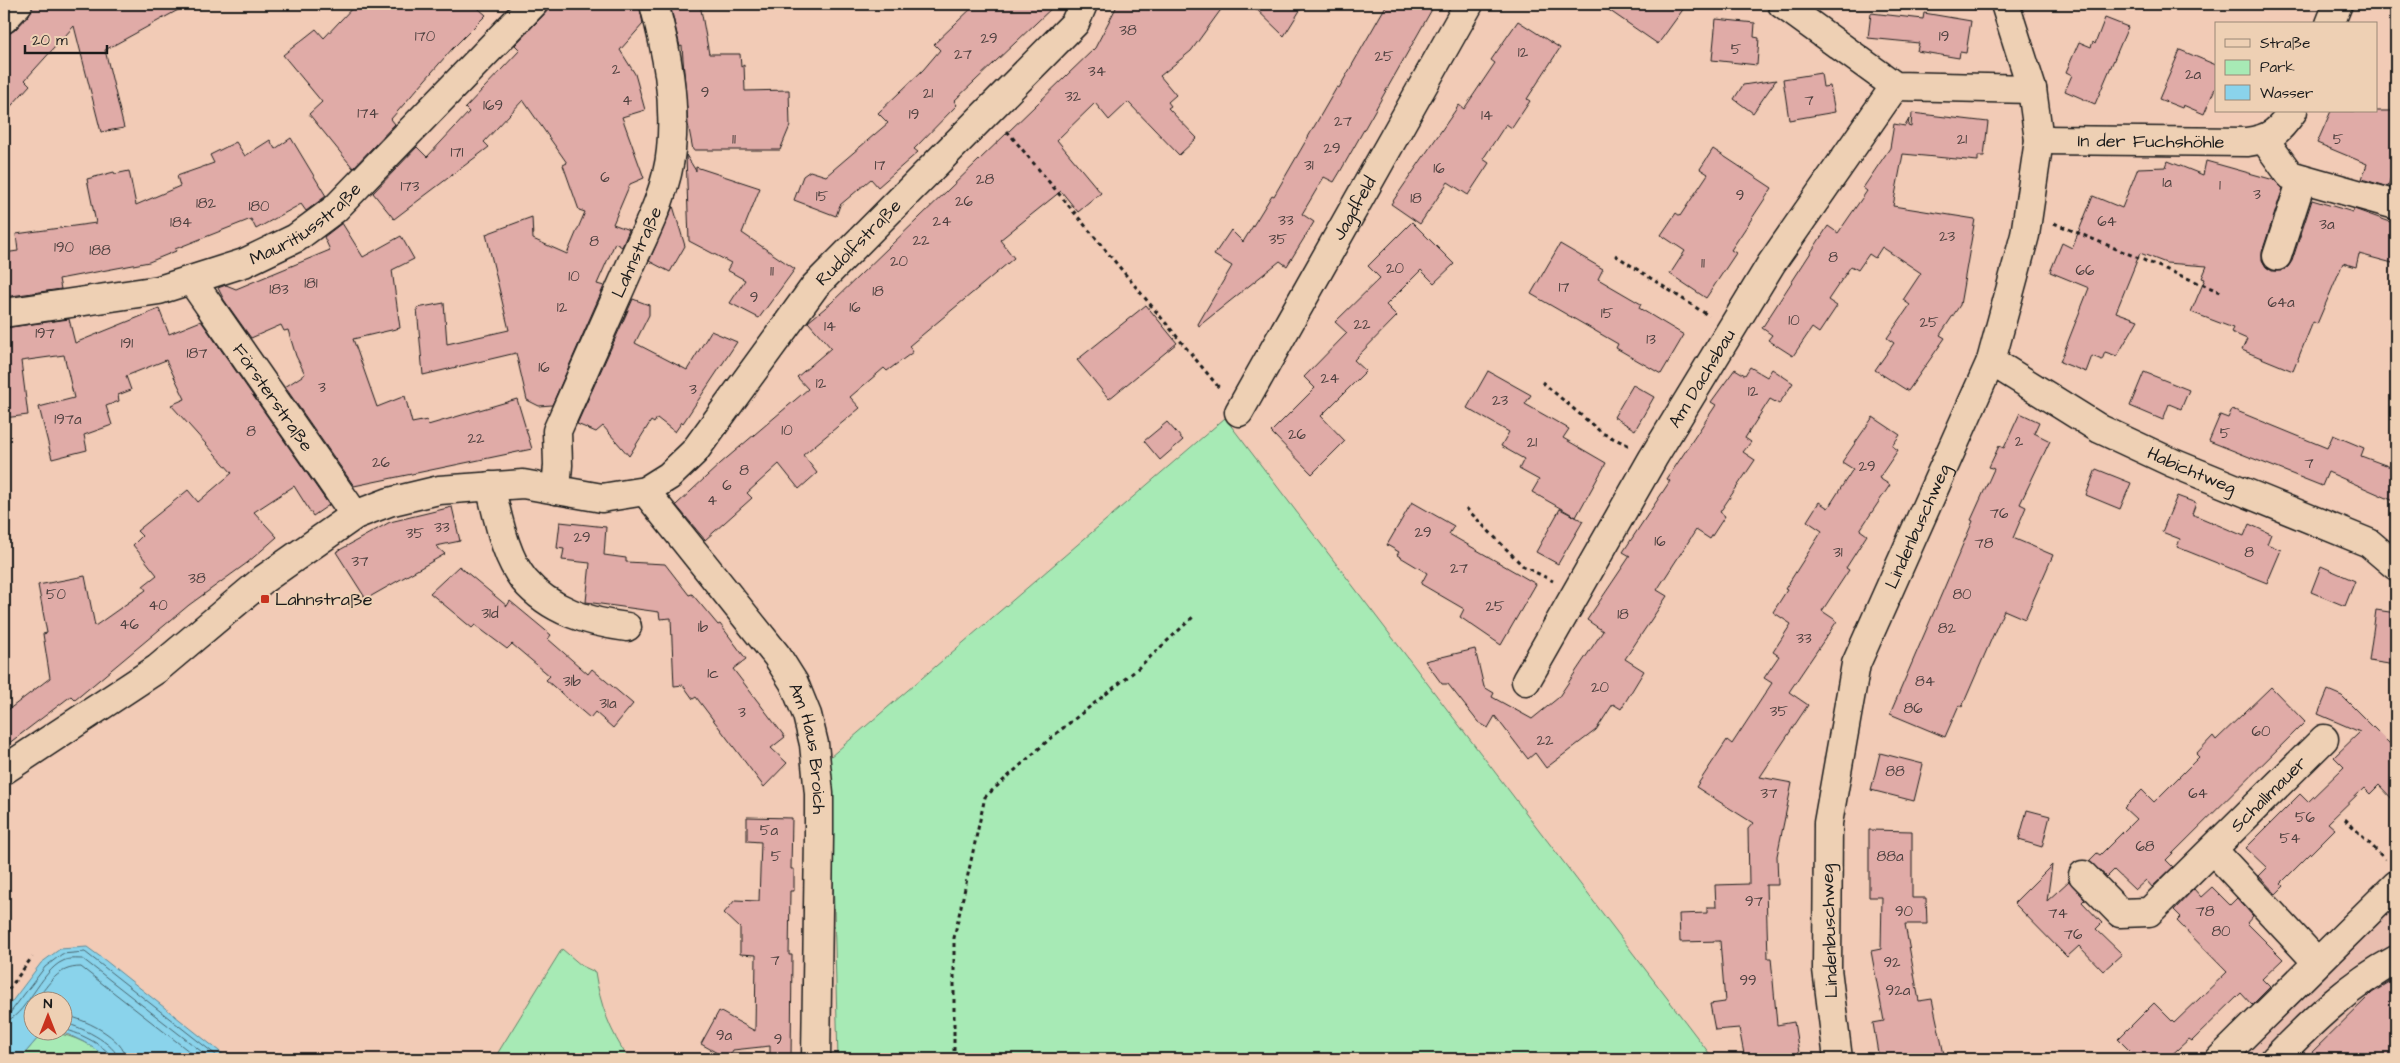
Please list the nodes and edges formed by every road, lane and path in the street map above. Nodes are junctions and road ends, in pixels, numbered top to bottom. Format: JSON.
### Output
{"nodes":[{"id":1,"x":18,"y":4,"type":"edge"},
{"id":2,"x":533,"y":4,"type":"edge"},
{"id":3,"x":654,"y":4,"type":"edge"},
{"id":4,"x":1083,"y":4,"type":"edge"},
{"id":5,"x":1469,"y":4,"type":"edge"},
{"id":6,"x":1782,"y":4,"type":"edge"},
{"id":7,"x":2005,"y":4,"type":"edge"},
{"id":8,"x":2338,"y":4,"type":"edge"},
{"id":9,"x":4,"y":19,"type":"edge"},
{"id":10,"x":2331,"y":22,"type":"edge"},
{"id":11,"x":1895,"y":86,"type":"junction"},
{"id":12,"x":2032,"y":89,"type":"junction"},
{"id":13,"x":989,"y":109,"type":"junction"},
{"id":14,"x":2292,"y":112,"type":"edge"},
{"id":15,"x":2264,"y":139,"type":"junction"},
{"id":16,"x":2039,"y":140,"type":"junction"},
{"id":17,"x":2302,"y":179,"type":"junction"},
{"id":18,"x":2396,"y":205,"type":"edge"},
{"id":19,"x":2028,"y":212,"type":"junction"},
{"id":20,"x":1615,"y":255,"type":"dead end"},
{"id":21,"x":2277,"y":256,"type":"dead end"},
{"id":22,"x":192,"y":281,"type":"junction"},
{"id":23,"x":2223,"y":293,"type":"dead end"},
{"id":24,"x":4,"y":313,"type":"edge"},
{"id":25,"x":1731,"y":330,"type":"junction"},
{"id":26,"x":1991,"y":361,"type":"junction"},
{"id":27,"x":1542,"y":382,"type":"dead end"},
{"id":28,"x":1239,"y":412,"type":"joint"},
{"id":29,"x":1653,"y":458,"type":"junction"},
{"id":30,"x":490,"y":486,"type":"junction"},
{"id":31,"x":556,"y":490,"type":"junction"},
{"id":32,"x":645,"y":491,"type":"junction"},
{"id":33,"x":1466,"y":508,"type":"dead end"},
{"id":34,"x":355,"y":515,"type":"junction"},
{"id":35,"x":2396,"y":566,"type":"edge"},
{"id":36,"x":1576,"y":593,"type":"junction"},
{"id":37,"x":1194,"y":617,"type":"dead end"},
{"id":38,"x":627,"y":627,"type":"dead end"},
{"id":39,"x":1526,"y":681,"type":"dead end"},
{"id":40,"x":2324,"y":739,"type":"dead end"},
{"id":41,"x":4,"y":770,"type":"edge"},
{"id":42,"x":2345,"y":819,"type":"dead end"},
{"id":43,"x":2214,"y":850,"type":"junction"},
{"id":44,"x":2083,"y":875,"type":"dead end"},
{"id":45,"x":2393,"y":875,"type":"edge"},
{"id":46,"x":32,"y":957,"type":"dead end"},
{"id":47,"x":2396,"y":960,"type":"edge"},
{"id":48,"x":2317,"y":962,"type":"junction"},
{"id":49,"x":4,"y":996,"type":"edge"},
{"id":50,"x":816,"y":1059,"type":"edge"},
{"id":51,"x":954,"y":1059,"type":"edge"},
{"id":52,"x":1838,"y":1059,"type":"edge"},
{"id":53,"x":2220,"y":1059,"type":"edge"},
{"id":54,"x":2275,"y":1059,"type":"edge"}],
"edges":[{"from":1,"to":9,"type":"street"},
{"from":2,"to":22,"type":"street","name":"Mauritiusstraße"},
{"from":3,"to":31,"type":"street","name":"Lahnstraße"},
{"from":4,"to":13,"type":"street","name":"Rudolfstraße"},
{"from":5,"to":28,"type":"street","name":"Jagdfeld"},
{"from":6,"to":11,"type":"street"},
{"from":7,"to":12,"type":"street","name":"Lindenbuschweg"},
{"from":8,"to":10,"type":"street"},
{"from":11,"to":12,"type":"street"},
{"from":11,"to":25,"type":"street","name":"Am Dachsbau"},
{"from":12,"to":16,"type":"street","name":"Lindenbuschweg"},
{"from":13,"to":28,"type":"path"},
{"from":13,"to":32,"type":"street","name":"Rudolfstraße"},
{"from":14,"to":15,"type":"street","name":"In der Fuchshöhle"},
{"from":15,"to":16,"type":"street","name":"In der Fuchshöhle"},
{"from":15,"to":17,"type":"street"},
{"from":16,"to":19,"type":"street","name":"Lindenbuschweg"},
{"from":17,"to":18,"type":"street"},
{"from":17,"to":21,"type":"street"},
{"from":19,"to":23,"type":"path"},
{"from":19,"to":26,"type":"street","name":"Lindenbuschweg"},
{"from":20,"to":25,"type":"path"},
{"from":22,"to":24,"type":"street","name":"Mauritiusstraße"},
{"from":22,"to":34,"type":"street","name":"Försterstraße"},
{"from":25,"to":29,"type":"street","name":"Am Dachsbau"},
{"from":26,"to":35,"type":"street","name":"Habichtweg"},
{"from":26,"to":52,"type":"street","name":"Lindenbuschweg"},
{"from":27,"to":29,"type":"path"},
{"from":29,"to":36,"type":"street","name":"Am Dachsbau"},
{"from":30,"to":31,"type":"street"},
{"from":30,"to":34,"type":"street"},
{"from":30,"to":38,"type":"street"},
{"from":31,"to":32,"type":"street"},
{"from":32,"to":50,"type":"street","name":"Am Haus Broich"},
{"from":33,"to":36,"type":"path"},
{"from":34,"to":41,"type":"street"},
{"from":36,"to":39,"type":"street","name":"Am Dachsbau"},
{"from":37,"to":51,"type":"path"},
{"from":40,"to":43,"type":"street","name":"Schallmauer"},
{"from":42,"to":45,"type":"path"},
{"from":43,"to":44,"type":"street","name":"Schallmauer"},
{"from":43,"to":48,"type":"street"},
{"from":45,"to":48,"type":"street"},
{"from":46,"to":49,"type":"path"},
{"from":47,"to":54,"type":"street"},
{"from":48,"to":53,"type":"street"}]}
